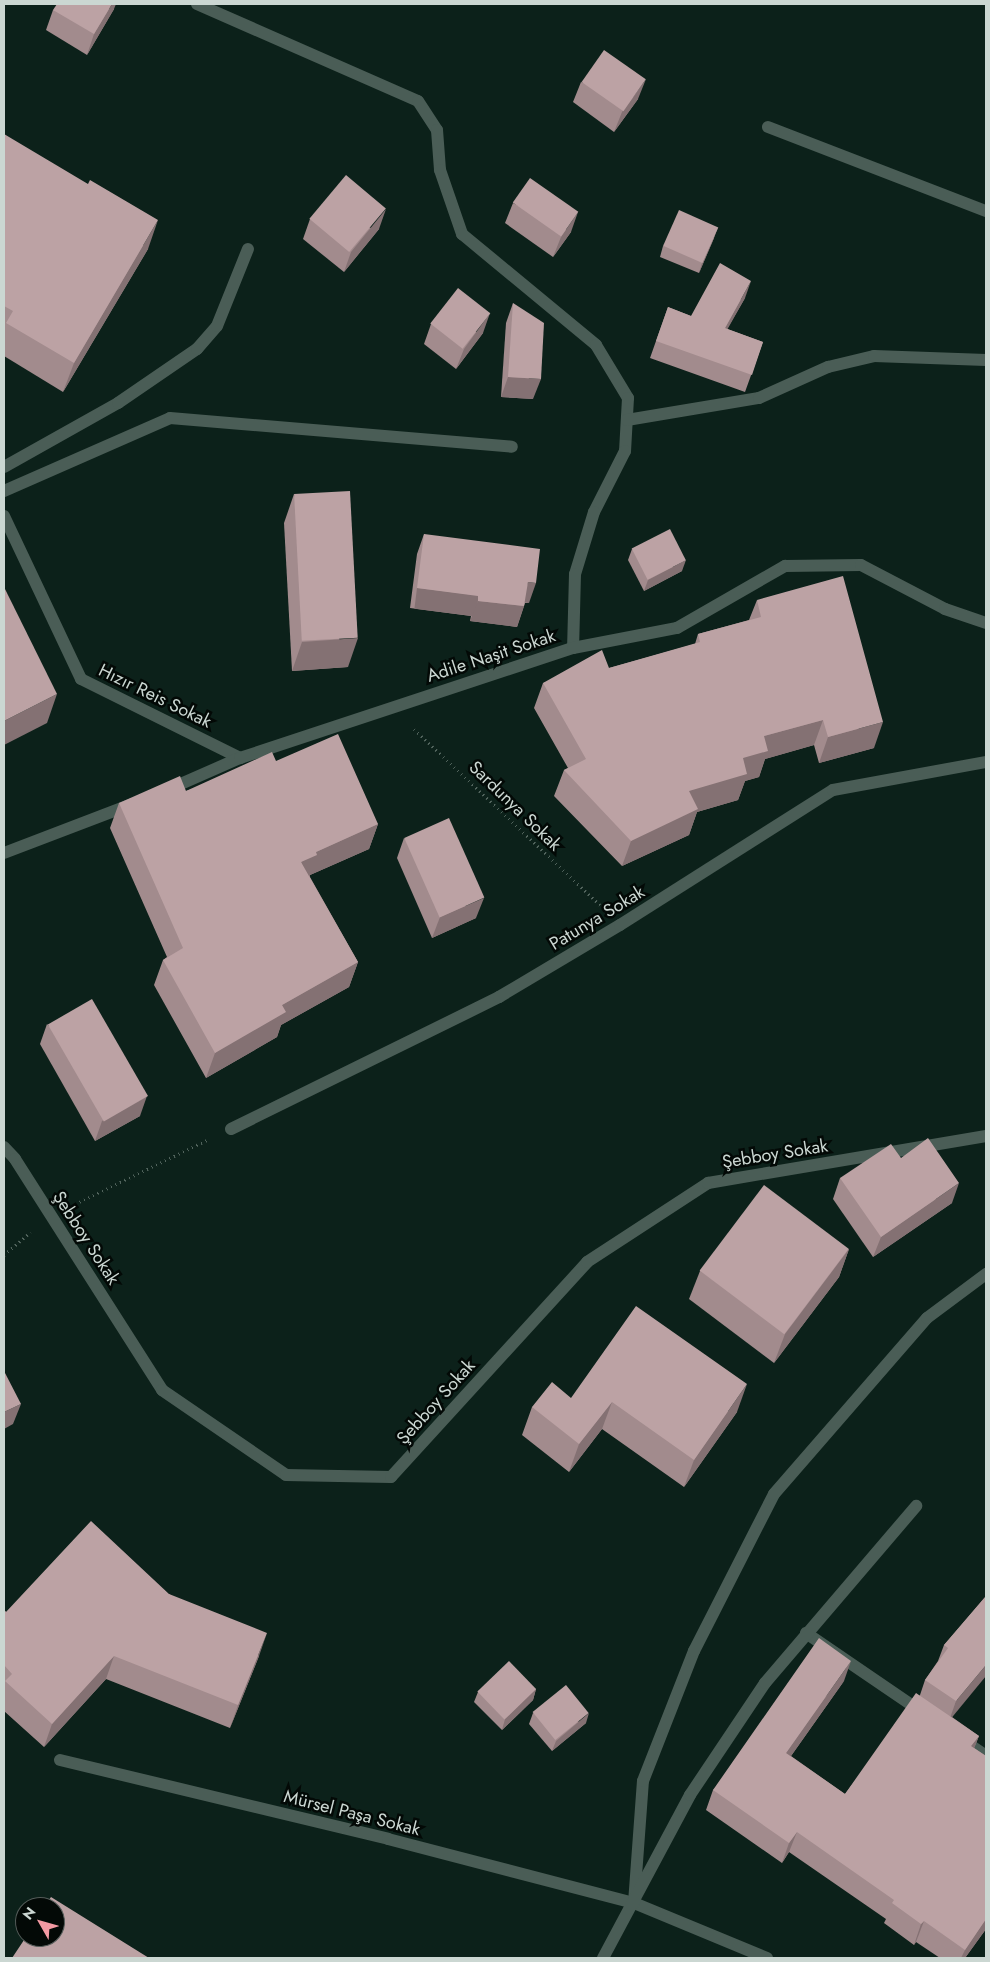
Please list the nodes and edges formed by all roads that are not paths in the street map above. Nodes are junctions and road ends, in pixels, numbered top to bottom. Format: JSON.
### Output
{"nodes":[{"id":1,"x":196,"y":4,"type":"edge"},
{"id":2,"x":768,"y":127,"type":"dead end"},
{"id":3,"x":986,"y":211,"type":"edge"},
{"id":4,"x":248,"y":249,"type":"dead end"},
{"id":5,"x":986,"y":360,"type":"edge"},
{"id":6,"x":627,"y":420,"type":"junction"},
{"id":7,"x":512,"y":447,"type":"dead end"},
{"id":8,"x":4,"y":467,"type":"edge"},
{"id":9,"x":4,"y":491,"type":"edge"},
{"id":10,"x":4,"y":516,"type":"edge"},
{"id":11,"x":986,"y":624,"type":"edge"},
{"id":12,"x":573,"y":648,"type":"junction"},
{"id":13,"x":240,"y":758,"type":"junction"},
{"id":14,"x":986,"y":762,"type":"edge"},
{"id":15,"x":159,"y":793,"type":"edge"},
{"id":16,"x":141,"y":800,"type":"edge"},
{"id":17,"x":4,"y":853,"type":"edge"},
{"id":18,"x":231,"y":1129,"type":"road end"},
{"id":19,"x":986,"y":1136,"type":"edge"},
{"id":20,"x":4,"y":1147,"type":"edge"},
{"id":21,"x":986,"y":1274,"type":"edge"},
{"id":22,"x":916,"y":1506,"type":"dead end"},
{"id":23,"x":806,"y":1633,"type":"junction"},
{"id":24,"x":933,"y":1720,"type":"edge"},
{"id":25,"x":948,"y":1730,"type":"edge"},
{"id":26,"x":986,"y":1756,"type":"edge"},
{"id":27,"x":60,"y":1760,"type":"dead end"},
{"id":28,"x":634,"y":1903,"type":"junction"},
{"id":29,"x":603,"y":1958,"type":"edge"},
{"id":30,"x":767,"y":1958,"type":"edge"}],
"edges":[{"from":1,"to":6,"type":"street"},
{"from":2,"to":3,"type":"street"},
{"from":4,"to":8,"type":"street"},
{"from":5,"to":6,"type":"street"},
{"from":6,"to":12,"type":"street"},
{"from":7,"to":9,"type":"street"},
{"from":10,"to":13,"type":"street","name":"Hızır Reis Sokak"},
{"from":11,"to":12,"type":"street","name":"Adile Naşit Sokak"},
{"from":12,"to":13,"type":"street","name":"Adile Naşit Sokak"},
{"from":13,"to":15,"type":"street","name":"Adile Naşit Sokak"},
{"from":14,"to":18,"type":"street","name":"Patunya Sokak"},
{"from":16,"to":17,"type":"street"},
{"from":19,"to":20,"type":"street","name":"Şebboy Sokak"},
{"from":21,"to":28,"type":"street"},
{"from":22,"to":23,"type":"street"},
{"from":23,"to":24,"type":"street"},
{"from":23,"to":28,"type":"street"},
{"from":25,"to":26,"type":"street"},
{"from":27,"to":28,"type":"street","name":"Mürsel Paşa Sokak"},
{"from":28,"to":29,"type":"street"},
{"from":28,"to":30,"type":"street","name":"Mürsel Paşa Sokak"}]}
